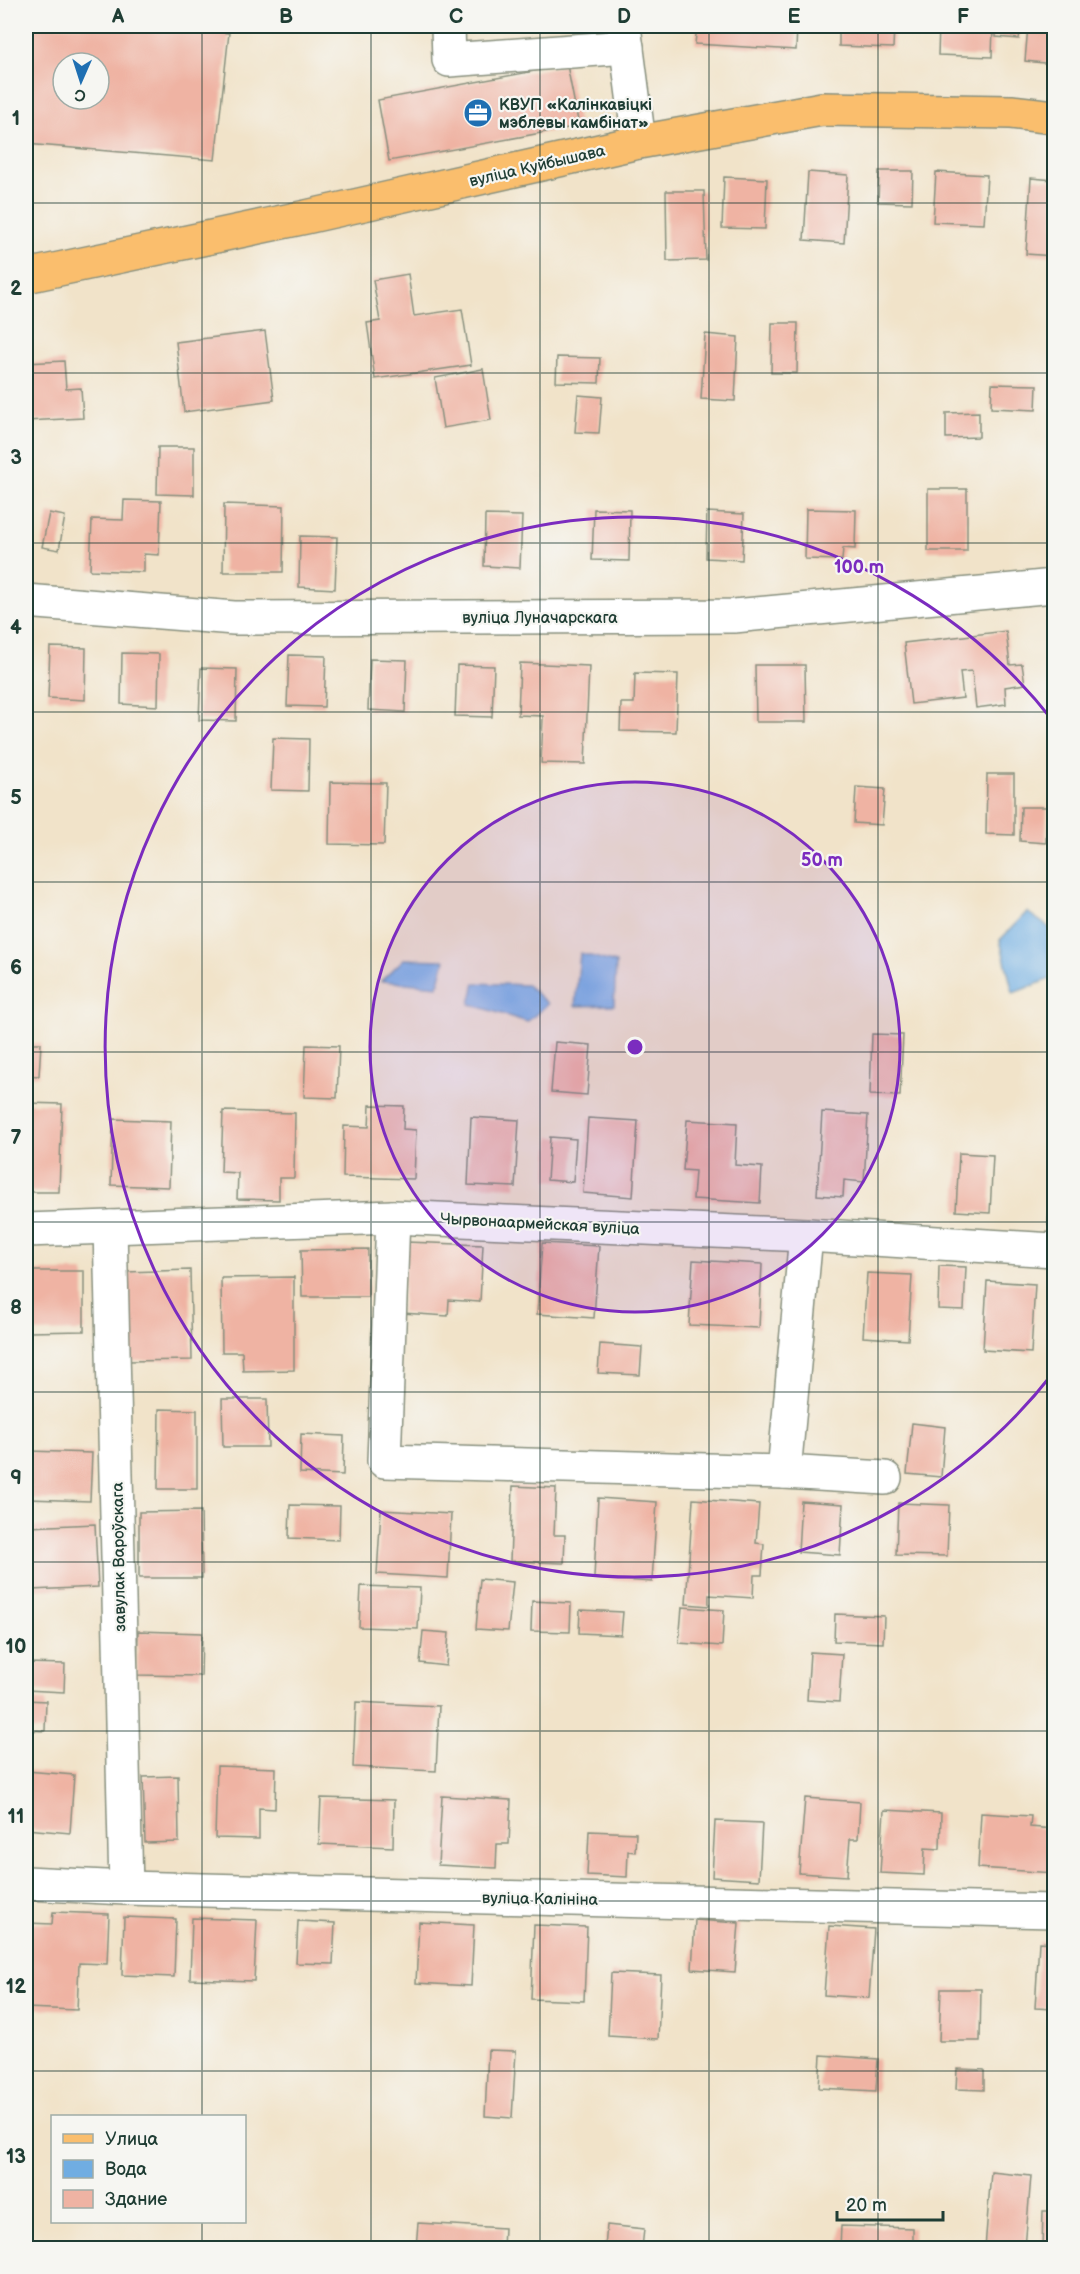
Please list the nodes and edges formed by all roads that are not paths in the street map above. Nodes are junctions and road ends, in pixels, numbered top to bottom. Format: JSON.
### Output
{"nodes":[{"id":1,"x":448,"y":26,"type":"edge"},
{"id":2,"x":626,"y":36,"type":"edge"},
{"id":3,"x":1054,"y":117,"type":"edge"},
{"id":4,"x":639,"y":142,"type":"junction"},
{"id":5,"x":26,"y":276,"type":"edge"},
{"id":6,"x":1054,"y":586,"type":"edge"},
{"id":7,"x":26,"y":601,"type":"edge"},
{"id":8,"x":393,"y":1217,"type":"junction"},
{"id":9,"x":110,"y":1227,"type":"junction"},
{"id":10,"x":26,"y":1230,"type":"edge"},
{"id":11,"x":806,"y":1235,"type":"junction"},
{"id":12,"x":1054,"y":1250,"type":"edge"},
{"id":13,"x":784,"y":1472,"type":"junction"},
{"id":14,"x":885,"y":1478,"type":"dead end"},
{"id":15,"x":26,"y":1882,"type":"edge"},
{"id":16,"x":126,"y":1887,"type":"junction"},
{"id":17,"x":1054,"y":1911,"type":"edge"}],
"edges":[{"from":1,"to":2,"type":"street"},
{"from":2,"to":4,"type":"street"},
{"from":3,"to":4,"type":"main road","name":"вуліца Куйбышава"},
{"from":4,"to":5,"type":"main road","name":"вуліца Куйбышава"},
{"from":6,"to":7,"type":"street","name":"вуліца Луначарскага"},
{"from":8,"to":9,"type":"street","name":"Чырвонаармейская вуліца"},
{"from":8,"to":11,"type":"street","name":"Чырвонаармейская вуліца"},
{"from":8,"to":13,"type":"street"},
{"from":9,"to":10,"type":"street","name":"Чырвонаармейская вуліца"},
{"from":9,"to":16,"type":"street","name":"завулак Вароўскага"},
{"from":11,"to":12,"type":"street","name":"Чырвонаармейская вуліца"},
{"from":11,"to":13,"type":"street"},
{"from":13,"to":14,"type":"street"},
{"from":15,"to":16,"type":"street","name":"вуліца Калініна"},
{"from":16,"to":17,"type":"street","name":"вуліца Калініна"}]}
